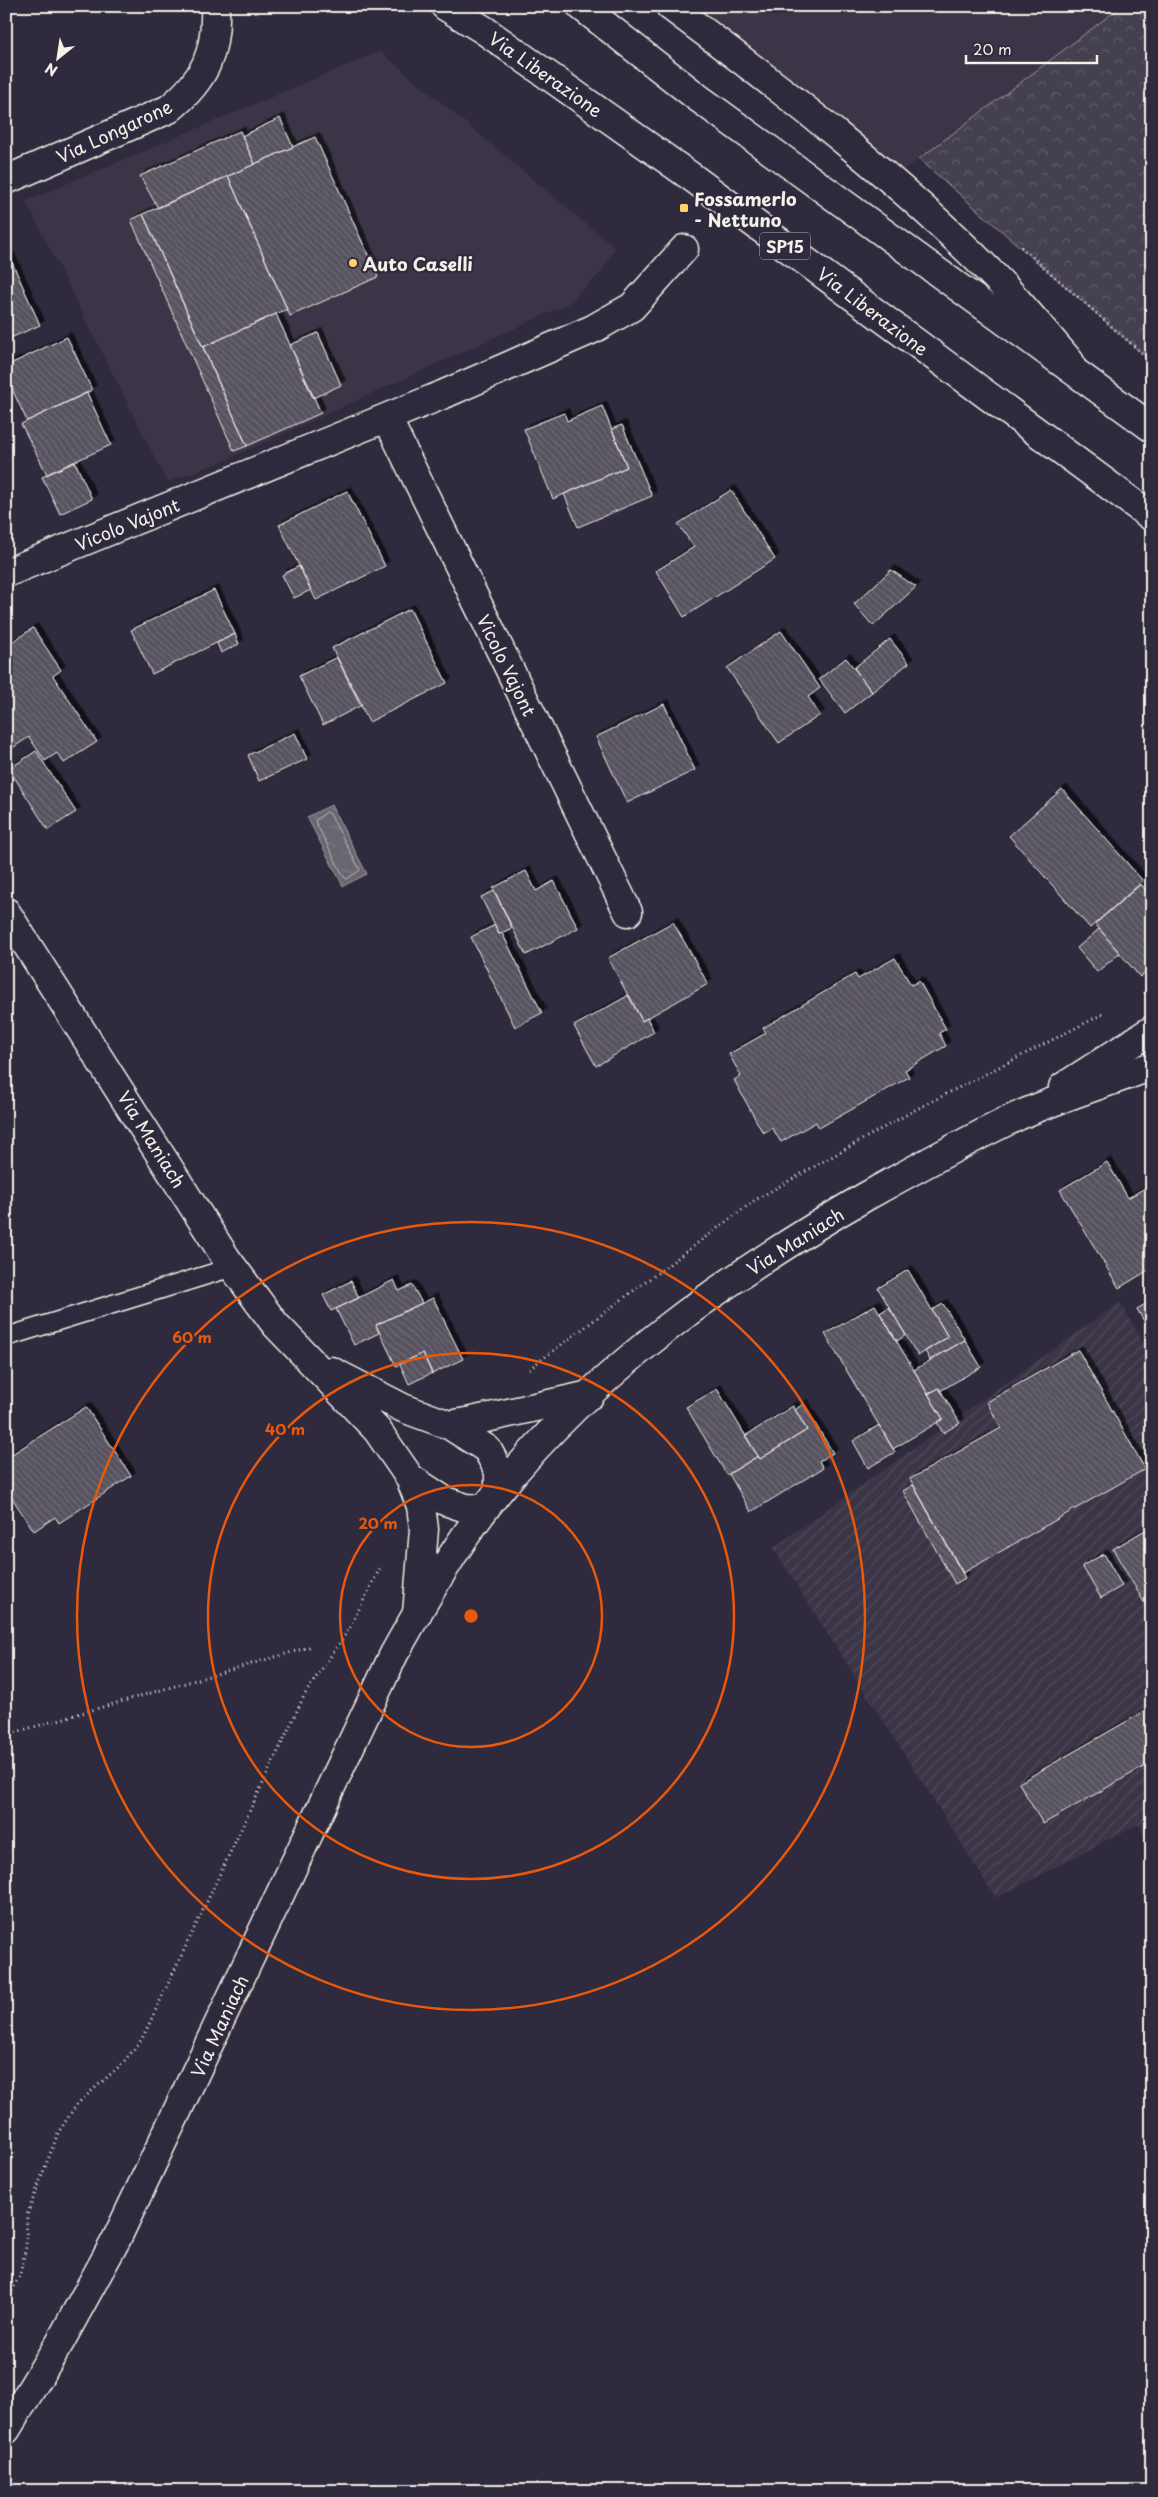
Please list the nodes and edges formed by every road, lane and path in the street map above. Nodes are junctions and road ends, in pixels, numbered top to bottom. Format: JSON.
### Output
{"nodes":[{"id":1,"x":215,"y":6,"type":"edge"},
{"id":2,"x":445,"y":6,"type":"edge"},
{"id":3,"x":581,"y":6,"type":"edge"},
{"id":4,"x":670,"y":6,"type":"edge"},
{"id":5,"x":6,"y":180,"type":"edge"},
{"id":6,"x":684,"y":249,"type":"dead end"},
{"id":7,"x":1088,"y":381,"type":"junction"},
{"id":8,"x":387,"y":418,"type":"junction"},
{"id":9,"x":1152,"y":428,"type":"edge"},
{"id":10,"x":1152,"y":517,"type":"edge"},
{"id":11,"x":6,"y":573,"type":"edge"},
{"id":12,"x":6,"y":912,"type":"edge"},
{"id":13,"x":628,"y":912,"type":"dead end"},
{"id":14,"x":1152,"y":988,"type":"edge"},
{"id":15,"x":1135,"y":998,"type":"dead end"},
{"id":16,"x":1109,"y":1011,"type":"dead end"},
{"id":17,"x":1152,"y":1030,"type":"edge"},
{"id":18,"x":1152,"y":1066,"type":"edge"},
{"id":19,"x":1020,"y":1115,"type":"junction"},
{"id":20,"x":233,"y":1266,"type":"junction"},
{"id":21,"x":6,"y":1337,"type":"edge"},
{"id":22,"x":308,"y":1358,"type":"junction"},
{"id":23,"x":525,"y":1371,"type":"dead end"},
{"id":24,"x":590,"y":1395,"type":"junction"},
{"id":25,"x":448,"y":1425,"type":"junction"},
{"id":26,"x":410,"y":1478,"type":"junction"},
{"id":27,"x":492,"y":1499,"type":"junction"},
{"id":28,"x":385,"y":1559,"type":"dead end"},
{"id":29,"x":417,"y":1614,"type":"junction"},
{"id":30,"x":313,"y":1646,"type":"dead end"},
{"id":31,"x":6,"y":1735,"type":"edge"},
{"id":32,"x":6,"y":2305,"type":"edge"},
{"id":33,"x":6,"y":2430,"type":"edge"}],
"edges":[{"from":1,"to":5,"type":"main road","name":"Via Longarone"},
{"from":2,"to":10,"type":"main road","name":"Via Liberazione","number":"SP15"},
{"from":3,"to":7,"type":"main road"},
{"from":4,"to":7,"type":"main road"},
{"from":6,"to":8,"type":"main road","name":"Vicolo Vajont"},
{"from":7,"to":9,"type":"main road"},
{"from":8,"to":11,"type":"main road","name":"Vicolo Vajont"},
{"from":8,"to":13,"type":"main road","name":"Vicolo Vajont"},
{"from":12,"to":20,"type":"main road","name":"Via Maniach"},
{"from":14,"to":15,"type":"path"},
{"from":16,"to":23,"type":"path"},
{"from":17,"to":19,"type":"main road","name":"Via Maniach"},
{"from":18,"to":19,"type":"main road","name":"Via Maniach"},
{"from":19,"to":24,"type":"main road","name":"Via Maniach"},
{"from":20,"to":21,"type":"lane"},
{"from":20,"to":22,"type":"main road","name":"Via Maniach"},
{"from":22,"to":25,"type":"main road","name":"Via Maniach"},
{"from":22,"to":26,"type":"main road","name":"Via Maniach"},
{"from":24,"to":25,"type":"main road","name":"Via Maniach"},
{"from":24,"to":27,"type":"main road","name":"Via Maniach"},
{"from":25,"to":27,"type":"main road","name":"Via Maniach"},
{"from":26,"to":27,"type":"main road","name":"Via Maniach"},
{"from":26,"to":29,"type":"main road","name":"Via Maniach"},
{"from":27,"to":29,"type":"main road","name":"Via Maniach"},
{"from":28,"to":32,"type":"path"},
{"from":29,"to":33,"type":"main road","name":"Via Maniach"},
{"from":30,"to":31,"type":"path"}]}
